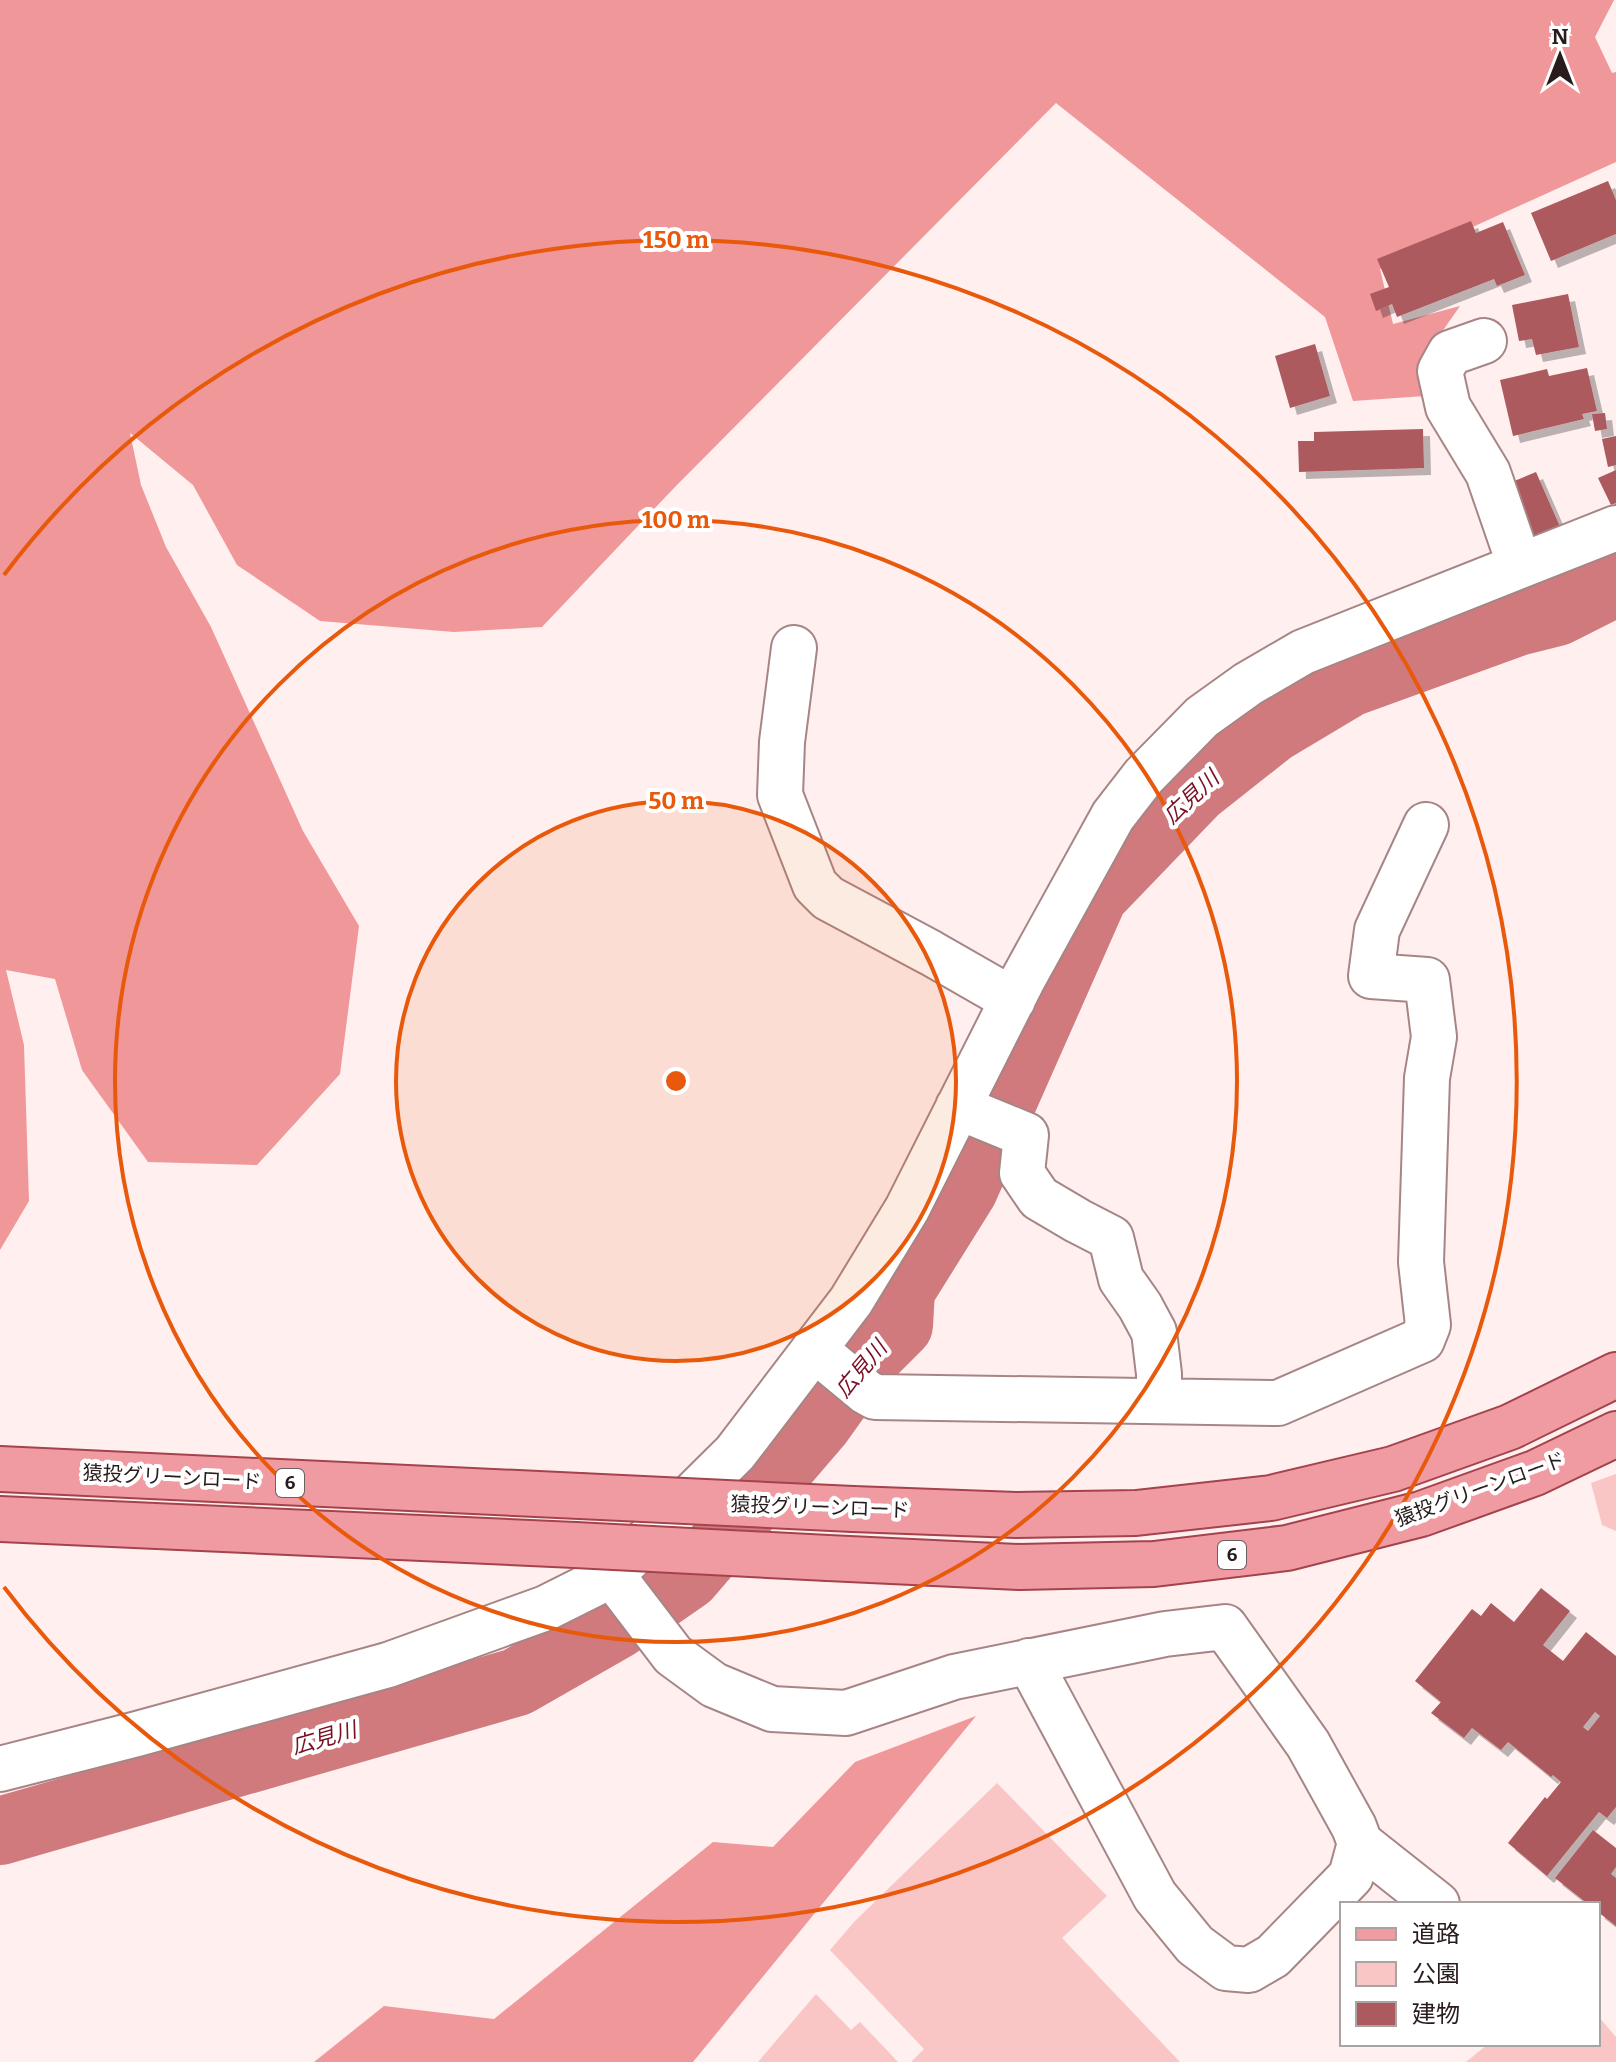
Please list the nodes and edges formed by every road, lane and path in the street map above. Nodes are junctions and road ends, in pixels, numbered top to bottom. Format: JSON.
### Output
{"nodes":[{"id":1,"x":1484,"y":341,"type":"dead end"},
{"id":2,"x":1616,"y":528,"type":"edge"},
{"id":3,"x":1520,"y":566,"type":"junction"},
{"id":4,"x":794,"y":648,"type":"dead end"},
{"id":5,"x":1426,"y":825,"type":"dead end"},
{"id":6,"x":1013,"y":1000,"type":"junction"},
{"id":7,"x":960,"y":1107,"type":"junction"},
{"id":8,"x":815,"y":1350,"type":"junction"},
{"id":9,"x":1616,"y":1375,"type":"edge"},
{"id":10,"x":1159,"y":1400,"type":"junction"},
{"id":11,"x":1616,"y":1434,"type":"edge"},
{"id":12,"x":0,"y":1469,"type":"edge"},
{"id":13,"x":0,"y":1519,"type":"edge"},
{"id":14,"x":619,"y":1584,"type":"junction"},
{"id":15,"x":1029,"y":1661,"type":"junction"},
{"id":16,"x":0,"y":1769,"type":"edge"},
{"id":17,"x":1360,"y":1843,"type":"junction"},
{"id":18,"x":1434,"y":1902,"type":"edge"}],
"edges":[{"from":1,"to":3,"type":"street"},
{"from":2,"to":3,"type":"street"},
{"from":3,"to":6,"type":"street"},
{"from":4,"to":6,"type":"street"},
{"from":5,"to":10,"type":"street"},
{"from":6,"to":7,"type":"street"},
{"from":7,"to":8,"type":"street"},
{"from":7,"to":10,"type":"street"},
{"from":8,"to":10,"type":"street"},
{"from":8,"to":14,"type":"street"},
{"from":9,"to":12,"type":"main road","name":"猿投グリーンロード","number":"6","bridge":true},
{"from":11,"to":13,"type":"main road","name":"猿投グリーンロード","number":"6","bridge":true},
{"from":14,"to":15,"type":"street"},
{"from":14,"to":16,"type":"street"},
{"from":15,"to":17,"type":"street"},
{"from":15,"to":17,"type":"street"},
{"from":17,"to":18,"type":"street"}]}
